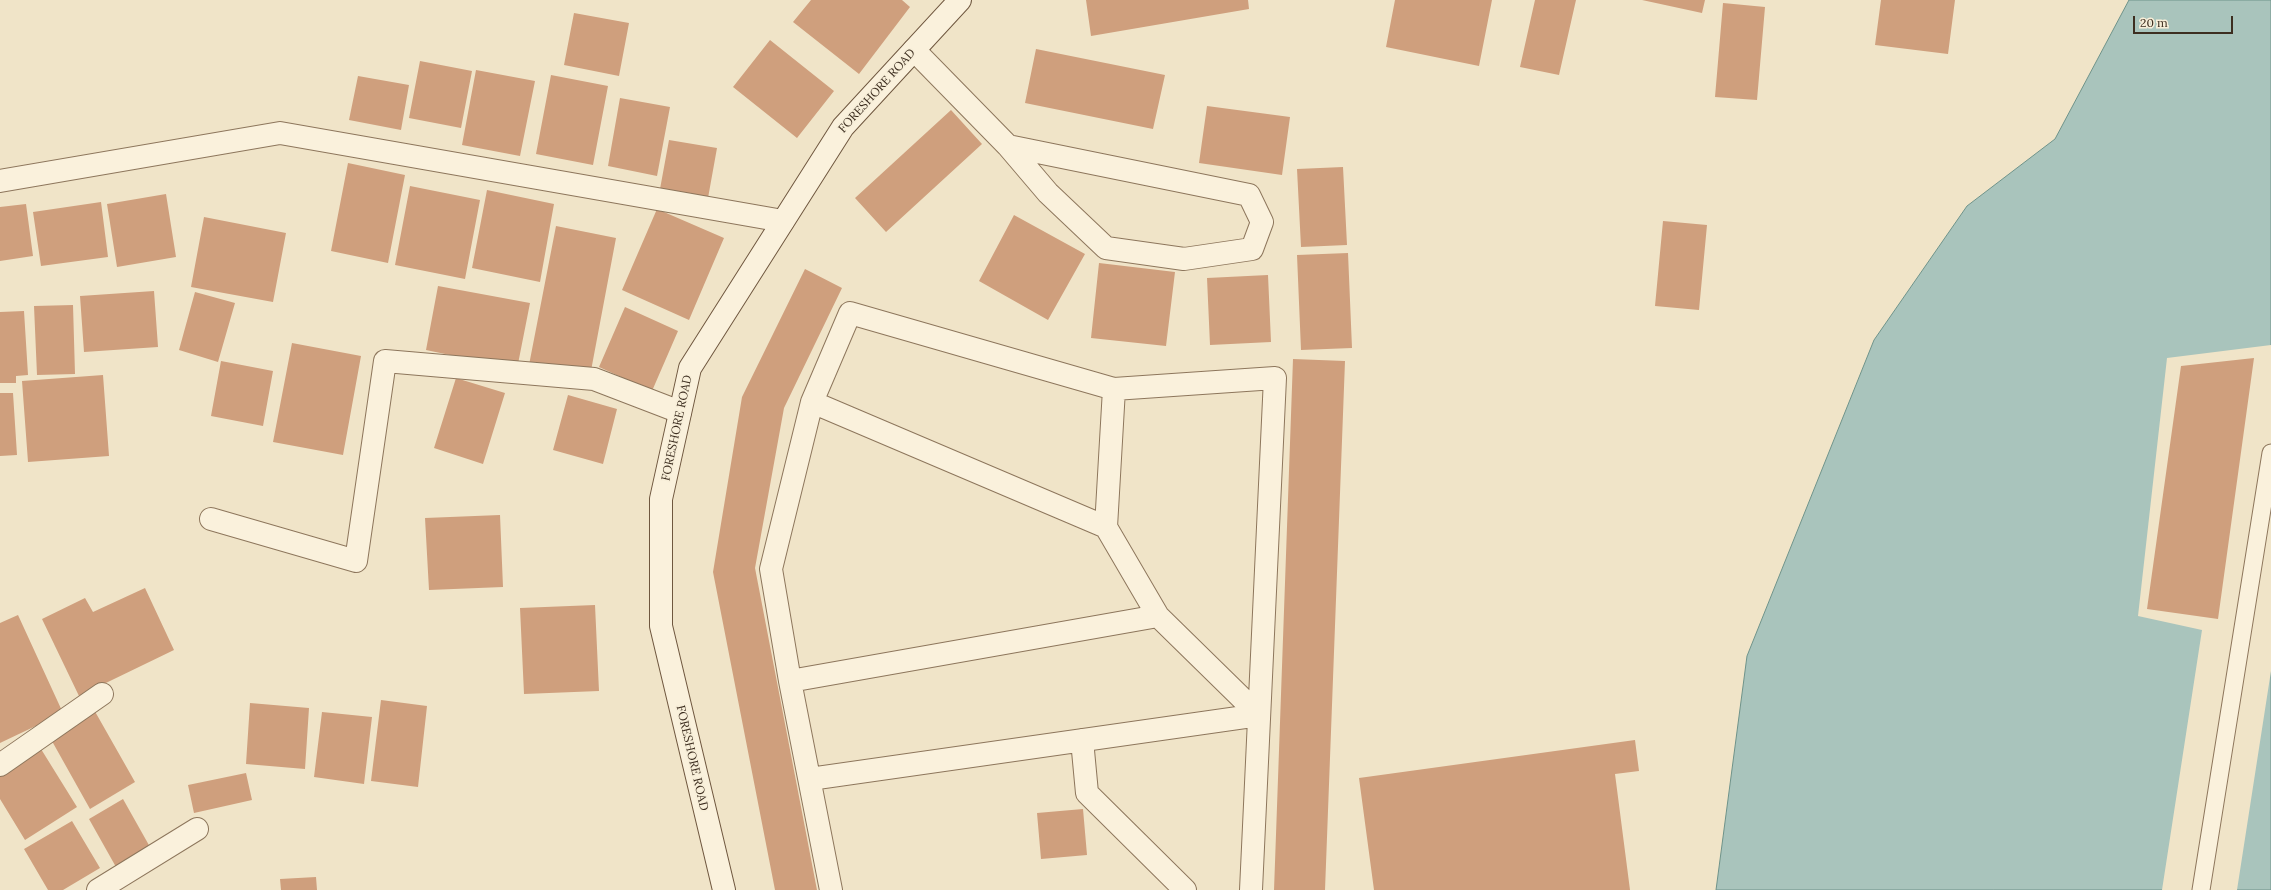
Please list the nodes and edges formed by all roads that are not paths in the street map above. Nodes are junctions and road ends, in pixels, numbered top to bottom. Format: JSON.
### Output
{"nodes":[{"id":1,"x":960,"y":0,"type":"edge"},
{"id":2,"x":914,"y":50,"type":"junction"},
{"id":3,"x":1008,"y":146,"type":"junction"},
{"id":4,"x":0,"y":181,"type":"edge"},
{"id":5,"x":783,"y":221,"type":"junction"},
{"id":6,"x":1114,"y":389,"type":"junction"},
{"id":7,"x":812,"y":402,"type":"junction"},
{"id":8,"x":680,"y":412,"type":"junction"},
{"id":9,"x":2271,"y":453,"type":"edge"},
{"id":10,"x":211,"y":519,"type":"dead end"},
{"id":11,"x":1106,"y":527,"type":"junction"},
{"id":12,"x":1158,"y":616,"type":"junction"},
{"id":13,"x":790,"y":681,"type":"junction"},
{"id":14,"x":102,"y":694,"type":"dead end"},
{"id":15,"x":1259,"y":715,"type":"junction"},
{"id":16,"x":1082,"y":740,"type":"junction"},
{"id":17,"x":0,"y":765,"type":"edge"},
{"id":18,"x":810,"y":779,"type":"junction"},
{"id":19,"x":197,"y":829,"type":"dead end"},
{"id":20,"x":98,"y":890,"type":"edge"},
{"id":21,"x":724,"y":890,"type":"edge"},
{"id":22,"x":831,"y":890,"type":"edge"},
{"id":23,"x":1185,"y":890,"type":"edge"},
{"id":24,"x":1251,"y":890,"type":"edge"},
{"id":25,"x":2201,"y":890,"type":"edge"}],
"edges":[{"from":1,"to":2,"type":"street","name":"FORESHORE ROAD"},
{"from":2,"to":3,"type":"street"},
{"from":2,"to":5,"type":"street","name":"FORESHORE ROAD"},
{"from":3,"to":3,"type":"street"},
{"from":4,"to":5,"type":"street"},
{"from":5,"to":8,"type":"street","name":"FORESHORE ROAD"},
{"from":6,"to":7,"type":"street"},
{"from":6,"to":11,"type":"street"},
{"from":6,"to":15,"type":"street"},
{"from":7,"to":11,"type":"street"},
{"from":7,"to":13,"type":"street"},
{"from":8,"to":10,"type":"street"},
{"from":8,"to":21,"type":"street","name":"FORESHORE ROAD"},
{"from":9,"to":25,"type":"lane"},
{"from":11,"to":12,"type":"street"},
{"from":12,"to":13,"type":"street"},
{"from":12,"to":15,"type":"street"},
{"from":13,"to":18,"type":"street"},
{"from":14,"to":17,"type":"street"},
{"from":15,"to":16,"type":"street"},
{"from":15,"to":24,"type":"street"},
{"from":16,"to":18,"type":"street"},
{"from":16,"to":23,"type":"street"},
{"from":18,"to":22,"type":"street"},
{"from":19,"to":20,"type":"street"}]}
